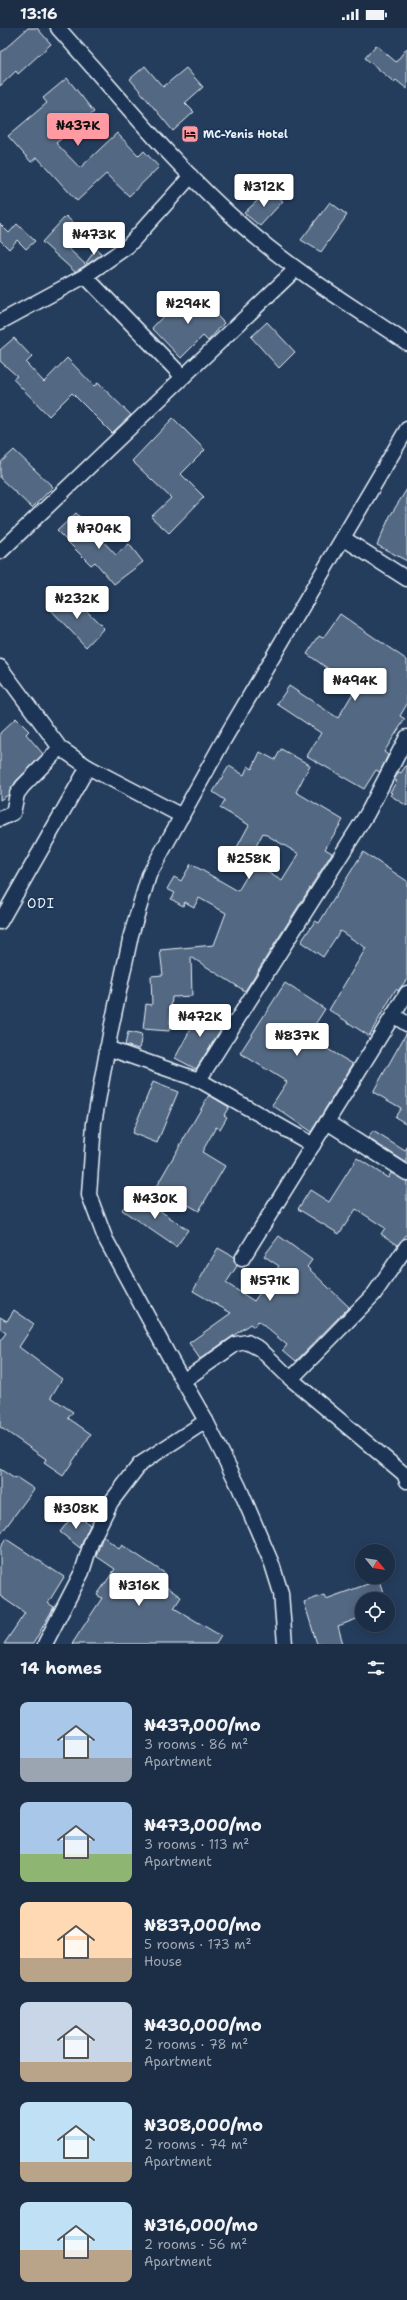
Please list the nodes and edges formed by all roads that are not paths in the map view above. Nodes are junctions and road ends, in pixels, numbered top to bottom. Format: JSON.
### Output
{"nodes":[{"id":1,"x":58,"y":28,"type":"edge"},
{"id":2,"x":191,"y":176,"type":"junction"},
{"id":3,"x":296,"y":269,"type":"junction"},
{"id":4,"x":85,"y":276,"type":"junction"},
{"id":5,"x":0,"y":322,"type":"edge"},
{"id":6,"x":407,"y":343,"type":"edge"},
{"id":7,"x":183,"y":377,"type":"junction"},
{"id":8,"x":407,"y":428,"type":"edge"},
{"id":9,"x":343,"y":538,"type":"junction"},
{"id":10,"x":0,"y":552,"type":"edge"},
{"id":11,"x":407,"y":579,"type":"edge"},
{"id":12,"x":0,"y":667,"type":"edge"},
{"id":13,"x":407,"y":737,"type":"edge"},
{"id":14,"x":60,"y":748,"type":"junction"},
{"id":15,"x":88,"y":767,"type":"junction"},
{"id":16,"x":182,"y":816,"type":"junction"},
{"id":17,"x":0,"y":819,"type":"edge"},
{"id":18,"x":0,"y":922,"type":"edge"},
{"id":19,"x":407,"y":993,"type":"edge"},
{"id":20,"x":393,"y":1015,"type":"junction"},
{"id":21,"x":407,"y":1024,"type":"edge"},
{"id":22,"x":108,"y":1048,"type":"junction"},
{"id":23,"x":199,"y":1080,"type":"junction"},
{"id":24,"x":327,"y":1122,"type":"junction"},
{"id":25,"x":313,"y":1145,"type":"junction"},
{"id":26,"x":407,"y":1173,"type":"edge"},
{"id":27,"x":407,"y":1246,"type":"edge"},
{"id":28,"x":242,"y":1259,"type":"dead end"},
{"id":29,"x":291,"y":1379,"type":"junction"},
{"id":30,"x":183,"y":1382,"type":"junction"},
{"id":31,"x":206,"y":1421,"type":"junction"},
{"id":32,"x":407,"y":1481,"type":"edge"},
{"id":33,"x":45,"y":1644,"type":"edge"},
{"id":34,"x":286,"y":1644,"type":"edge"}],
"edges":[{"from":1,"to":2,"type":"street"},
{"from":2,"to":3,"type":"street"},
{"from":2,"to":4,"type":"street"},
{"from":3,"to":6,"type":"street"},
{"from":3,"to":7,"type":"street"},
{"from":4,"to":5,"type":"street"},
{"from":4,"to":7,"type":"street"},
{"from":7,"to":10,"type":"street"},
{"from":8,"to":9,"type":"street"},
{"from":9,"to":11,"type":"street"},
{"from":9,"to":16,"type":"street"},
{"from":12,"to":14,"type":"street"},
{"from":13,"to":23,"type":"street"},
{"from":14,"to":15,"type":"street"},
{"from":14,"to":17,"type":"street"},
{"from":15,"to":16,"type":"street"},
{"from":15,"to":18,"type":"street"},
{"from":16,"to":22,"type":"street"},
{"from":19,"to":20,"type":"street"},
{"from":20,"to":21,"type":"street"},
{"from":20,"to":24,"type":"street"},
{"from":22,"to":23,"type":"street"},
{"from":22,"to":30,"type":"street"},
{"from":23,"to":25,"type":"street"},
{"from":24,"to":25,"type":"street"},
{"from":24,"to":26,"type":"street"},
{"from":25,"to":28,"type":"street"},
{"from":27,"to":29,"type":"street"},
{"from":29,"to":30,"type":"street"},
{"from":29,"to":32,"type":"street"},
{"from":30,"to":31,"type":"street"},
{"from":31,"to":33,"type":"street"},
{"from":31,"to":34,"type":"street"}]}
